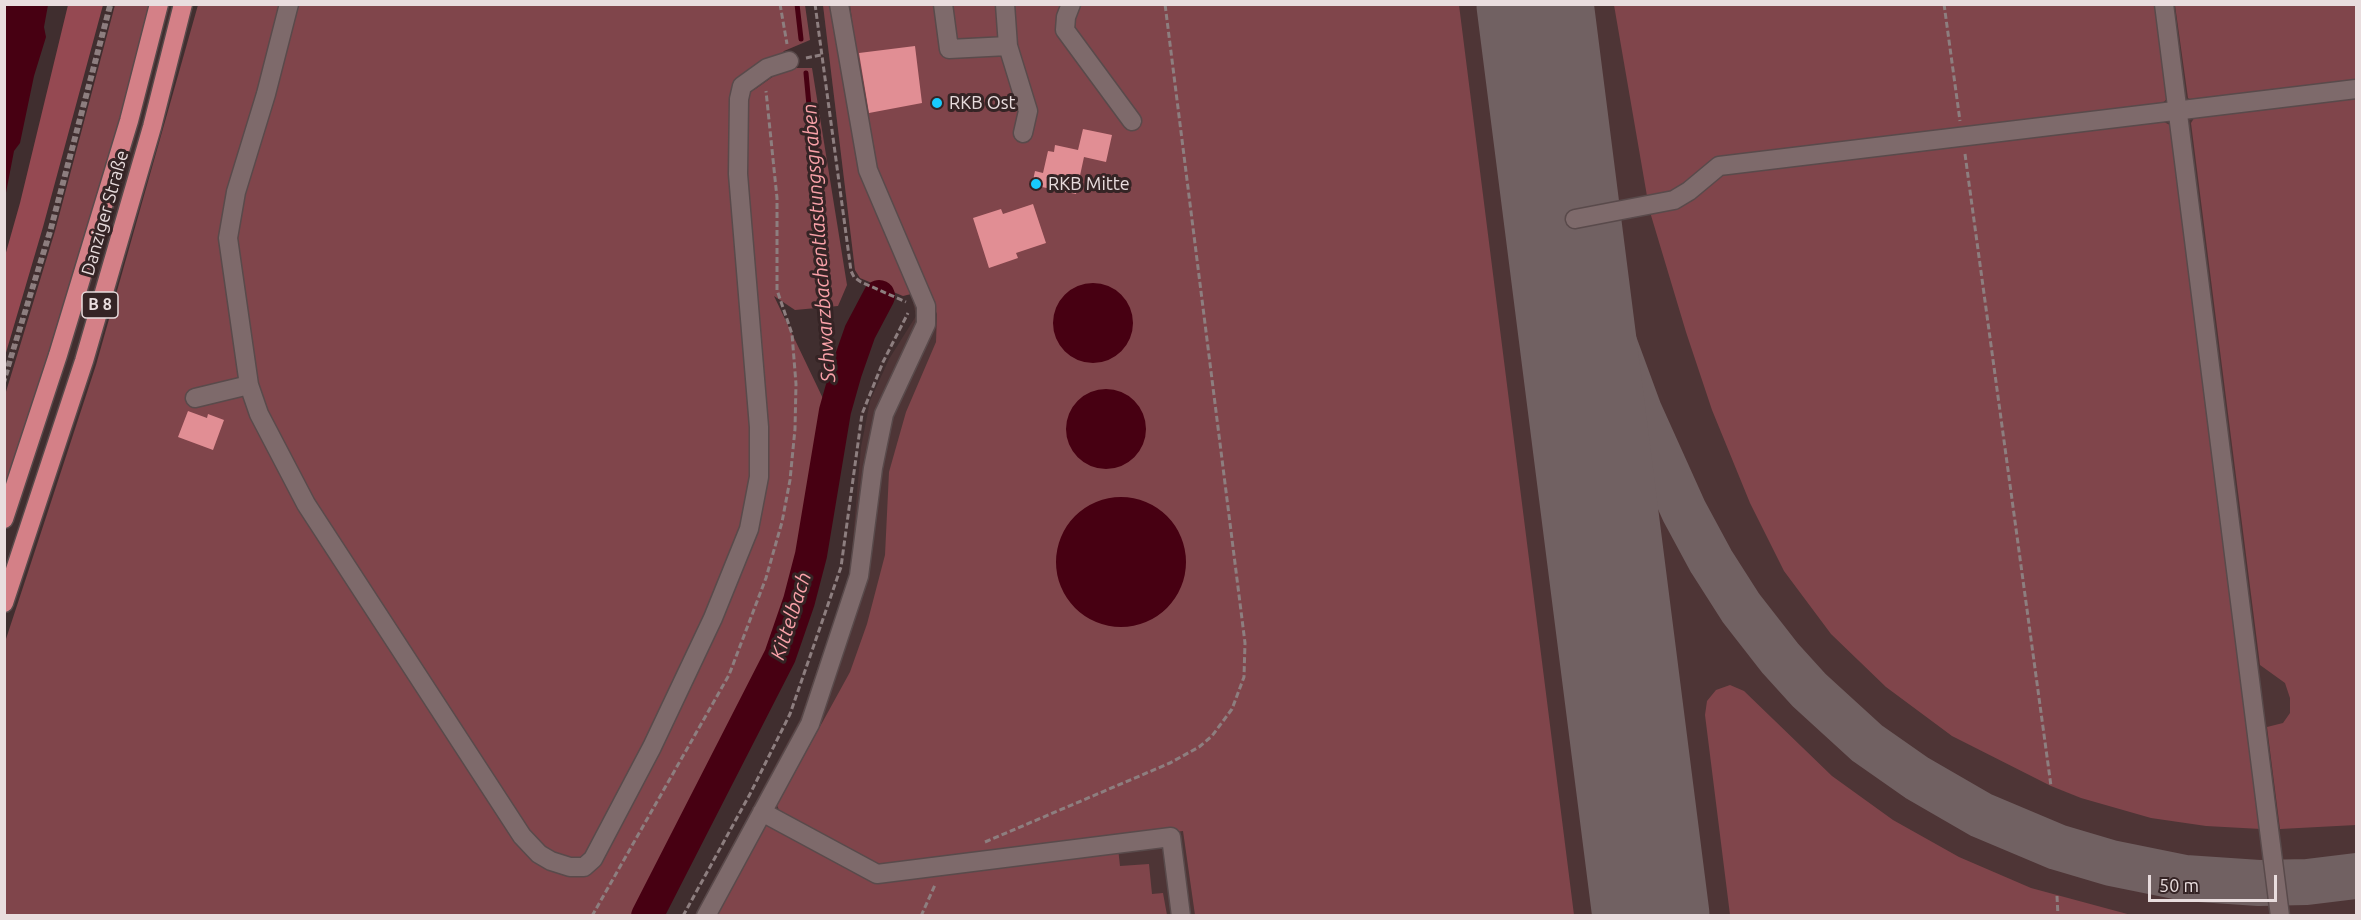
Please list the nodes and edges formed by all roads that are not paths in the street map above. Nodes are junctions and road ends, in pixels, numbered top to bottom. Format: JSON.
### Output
{"nodes":[{"id":1,"x":159,"y":4,"type":"edge"},
{"id":2,"x":183,"y":4,"type":"edge"},
{"id":3,"x":289,"y":4,"type":"edge"},
{"id":4,"x":839,"y":4,"type":"edge"},
{"id":5,"x":943,"y":4,"type":"edge"},
{"id":6,"x":1005,"y":4,"type":"edge"},
{"id":7,"x":1071,"y":4,"type":"edge"},
{"id":8,"x":2164,"y":4,"type":"edge"},
{"id":9,"x":1008,"y":46,"type":"junction"},
{"id":10,"x":789,"y":61,"type":"road end"},
{"id":11,"x":2356,"y":88,"type":"edge"},
{"id":12,"x":2178,"y":111,"type":"junction"},
{"id":13,"x":1132,"y":121,"type":"dead end"},
{"id":14,"x":1023,"y":133,"type":"dead end"},
{"id":15,"x":1575,"y":219,"type":"dead end"},
{"id":16,"x":249,"y":385,"type":"junction"},
{"id":17,"x":195,"y":398,"type":"dead end"},
{"id":18,"x":4,"y":519,"type":"edge"},
{"id":19,"x":4,"y":603,"type":"edge"},
{"id":20,"x":762,"y":812,"type":"junction"},
{"id":21,"x":706,"y":915,"type":"edge"},
{"id":22,"x":1181,"y":915,"type":"edge"},
{"id":23,"x":2280,"y":915,"type":"edge"}],
"edges":[{"from":1,"to":18,"type":"highway","name":"Danziger Straße","number":"B 8"},
{"from":2,"to":19,"type":"highway","name":"Danziger Straße","number":"B 8"},
{"from":3,"to":16,"type":"lane"},
{"from":4,"to":20,"type":"lane"},
{"from":5,"to":9,"type":"lane"},
{"from":6,"to":9,"type":"lane"},
{"from":7,"to":13,"type":"lane"},
{"from":8,"to":12,"type":"lane"},
{"from":9,"to":14,"type":"lane"},
{"from":10,"to":16,"type":"lane"},
{"from":11,"to":12,"type":"lane"},
{"from":12,"to":15,"type":"lane"},
{"from":12,"to":23,"type":"lane"},
{"from":16,"to":17,"type":"lane"},
{"from":20,"to":21,"type":"lane"},
{"from":20,"to":22,"type":"lane"}]}
